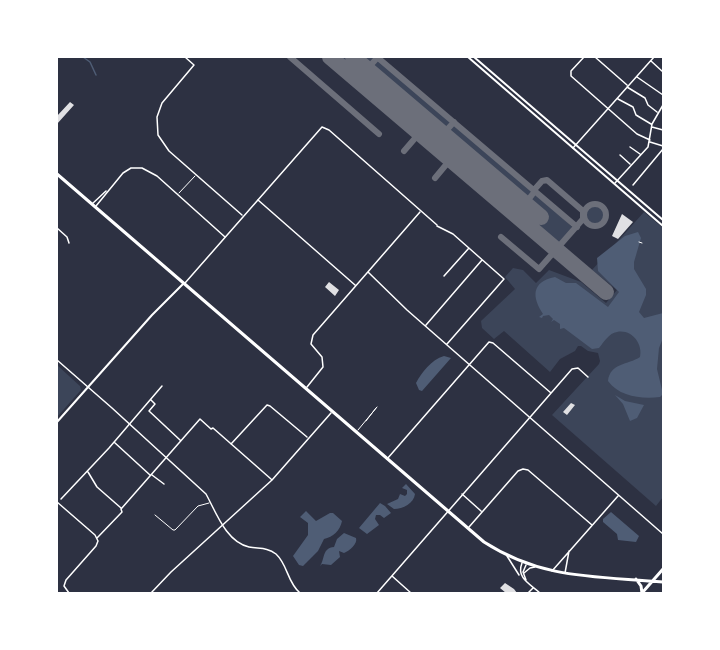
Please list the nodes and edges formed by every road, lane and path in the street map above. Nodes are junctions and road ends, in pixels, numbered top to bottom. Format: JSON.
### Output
{"nodes":[{"id":1,"x":185,"y":57,"type":"edge"},
{"id":2,"x":468,"y":57,"type":"edge"},
{"id":3,"x":474,"y":57,"type":"edge"},
{"id":4,"x":584,"y":57,"type":"edge"},
{"id":5,"x":595,"y":57,"type":"edge"},
{"id":6,"x":654,"y":57,"type":"edge"},
{"id":7,"x":651,"y":61,"type":"junction"},
{"id":8,"x":663,"y":72,"type":"edge"},
{"id":9,"x":637,"y":76,"type":"junction"},
{"id":10,"x":628,"y":86,"type":"junction"},
{"id":11,"x":663,"y":95,"type":"edge"},
{"id":12,"x":618,"y":98,"type":"junction"},
{"id":13,"x":663,"y":105,"type":"edge"},
{"id":14,"x":608,"y":109,"type":"junction"},
{"id":15,"x":659,"y":112,"type":"junction"},
{"id":16,"x":663,"y":113,"type":"edge"},
{"id":17,"x":651,"y":126,"type":"junction"},
{"id":18,"x":663,"y":130,"type":"edge"},
{"id":19,"x":650,"y":141,"type":"junction"},
{"id":20,"x":574,"y":146,"type":"junction"},
{"id":21,"x":663,"y":146,"type":"edge"},
{"id":22,"x":630,"y":147,"type":"dead end"},
{"id":23,"x":663,"y":149,"type":"edge"},
{"id":24,"x":620,"y":155,"type":"dead end"},
{"id":25,"x":641,"y":155,"type":"junction"},
{"id":26,"x":630,"y":165,"type":"junction"},
{"id":27,"x":57,"y":174,"type":"edge"},
{"id":28,"x":196,"y":174,"type":"junction"},
{"id":29,"x":616,"y":182,"type":"junction"},
{"id":30,"x":633,"y":184,"type":"dead end"},
{"id":31,"x":178,"y":195,"type":"junction"},
{"id":32,"x":258,"y":200,"type":"junction"},
{"id":33,"x":94,"y":206,"type":"junction"},
{"id":34,"x":420,"y":211,"type":"junction"},
{"id":35,"x":244,"y":216,"type":"junction"},
{"id":36,"x":663,"y":220,"type":"edge"},
{"id":37,"x":663,"y":226,"type":"edge"},
{"id":38,"x":57,"y":228,"type":"edge"},
{"id":39,"x":225,"y":237,"type":"junction"},
{"id":40,"x":639,"y":242,"type":"dead end"},
{"id":41,"x":69,"y":243,"type":"dead end"},
{"id":42,"x":642,"y":243,"type":"dead end"},
{"id":43,"x":469,"y":248,"type":"junction"},
{"id":44,"x":482,"y":260,"type":"junction"},
{"id":45,"x":368,"y":272,"type":"junction"},
{"id":46,"x":444,"y":276,"type":"dead end"},
{"id":47,"x":184,"y":283,"type":"junction"},
{"id":48,"x":356,"y":285,"type":"junction"},
{"id":49,"x":425,"y":325,"type":"junction"},
{"id":50,"x":447,"y":344,"type":"junction"},
{"id":51,"x":57,"y":360,"type":"edge"},
{"id":52,"x":471,"y":365,"type":"junction"},
{"id":53,"x":588,"y":377,"type":"dead end"},
{"id":54,"x":162,"y":386,"type":"dead end"},
{"id":55,"x":87,"y":387,"type":"junction"},
{"id":56,"x":305,"y":389,"type":"junction"},
{"id":57,"x":551,"y":393,"type":"junction"},
{"id":58,"x":150,"y":399,"type":"junction"},
{"id":59,"x":332,"y":412,"type":"junction"},
{"id":60,"x":530,"y":417,"type":"junction"},
{"id":61,"x":366,"y":421,"type":"dead end"},
{"id":62,"x":57,"y":422,"type":"edge"},
{"id":63,"x":129,"y":423,"type":"junction"},
{"id":64,"x":356,"y":433,"type":"junction"},
{"id":65,"x":308,"y":438,"type":"junction"},
{"id":66,"x":181,"y":441,"type":"junction"},
{"id":67,"x":114,"y":442,"type":"junction"},
{"id":68,"x":231,"y":444,"type":"junction"},
{"id":69,"x":166,"y":458,"type":"junction"},
{"id":70,"x":387,"y":460,"type":"junction"},
{"id":71,"x":87,"y":471,"type":"junction"},
{"id":72,"x":151,"y":475,"type":"junction"},
{"id":73,"x":272,"y":480,"type":"junction"},
{"id":74,"x":164,"y":484,"type":"dead end"},
{"id":75,"x":462,"y":494,"type":"junction"},
{"id":76,"x":619,"y":495,"type":"junction"},
{"id":77,"x":61,"y":499,"type":"dead end"},
{"id":78,"x":57,"y":502,"type":"edge"},
{"id":79,"x":211,"y":503,"type":"junction"},
{"id":80,"x":122,"y":509,"type":"junction"},
{"id":81,"x":447,"y":512,"type":"junction"},
{"id":82,"x":482,"y":512,"type":"junction"},
{"id":83,"x":155,"y":515,"type":"dead end"},
{"id":84,"x":223,"y":525,"type":"junction"},
{"id":85,"x":592,"y":525,"type":"junction"},
{"id":86,"x":467,"y":529,"type":"junction"},
{"id":87,"x":663,"y":534,"type":"edge"},
{"id":88,"x":98,"y":539,"type":"junction"},
{"id":89,"x":570,"y":550,"type":"junction"},
{"id":90,"x":507,"y":555,"type":"junction"},
{"id":91,"x":524,"y":563,"type":"junction"},
{"id":92,"x":536,"y":567,"type":"junction"},
{"id":93,"x":663,"y":569,"type":"edge"},
{"id":94,"x":551,"y":571,"type":"junction"},
{"id":95,"x":524,"y":574,"type":"junction"},
{"id":96,"x":565,"y":574,"type":"junction"},
{"id":97,"x":392,"y":576,"type":"junction"},
{"id":98,"x":520,"y":576,"type":"junction"},
{"id":99,"x":636,"y":579,"type":"junction"},
{"id":100,"x":653,"y":581,"type":"junction"},
{"id":101,"x":663,"y":582,"type":"edge"},
{"id":102,"x":528,"y":583,"type":"junction"},
{"id":103,"x":533,"y":587,"type":"junction"},
{"id":104,"x":69,"y":593,"type":"edge"},
{"id":105,"x":152,"y":593,"type":"edge"},
{"id":106,"x":300,"y":593,"type":"edge"},
{"id":107,"x":377,"y":593,"type":"edge"},
{"id":108,"x":411,"y":593,"type":"edge"},
{"id":109,"x":528,"y":593,"type":"edge"},
{"id":110,"x":540,"y":593,"type":"edge"},
{"id":111,"x":642,"y":593,"type":"edge"}],
"edges":[{"from":1,"to":28,"type":"street"},
{"from":2,"to":20,"type":"main road"},
{"from":3,"to":20,"type":"main road"},
{"from":4,"to":14,"type":"street"},
{"from":5,"to":10,"type":"street"},
{"from":6,"to":7,"type":"street"},
{"from":7,"to":8,"type":"street"},
{"from":7,"to":9,"type":"street"},
{"from":9,"to":10,"type":"street"},
{"from":9,"to":11,"type":"street"},
{"from":10,"to":12,"type":"street"},
{"from":10,"to":15,"type":"street"},
{"from":12,"to":14,"type":"street"},
{"from":12,"to":17,"type":"street"},
{"from":13,"to":15,"type":"street"},
{"from":14,"to":19,"type":"street"},
{"from":14,"to":20,"type":"street"},
{"from":15,"to":16,"type":"street"},
{"from":15,"to":17,"type":"street"},
{"from":17,"to":18,"type":"street"},
{"from":17,"to":19,"type":"street"},
{"from":19,"to":21,"type":"street"},
{"from":19,"to":25,"type":"street"},
{"from":20,"to":29,"type":"main road"},
{"from":22,"to":25,"type":"street"},
{"from":23,"to":30,"type":"street"},
{"from":24,"to":26,"type":"street"},
{"from":25,"to":26,"type":"street"},
{"from":26,"to":29,"type":"street"},
{"from":27,"to":33,"type":"main road"},
{"from":28,"to":31,"type":"lane"},
{"from":28,"to":35,"type":"street"},
{"from":29,"to":36,"type":"main road"},
{"from":29,"to":37,"type":"main road"},
{"from":31,"to":33,"type":"street"},
{"from":31,"to":39,"type":"street"},
{"from":32,"to":34,"type":"street"},
{"from":32,"to":35,"type":"street"},
{"from":32,"to":48,"type":"street"},
{"from":33,"to":47,"type":"main road"},
{"from":34,"to":43,"type":"street"},
{"from":34,"to":45,"type":"street"},
{"from":35,"to":39,"type":"street"},
{"from":38,"to":41,"type":"street"},
{"from":39,"to":47,"type":"street"},
{"from":40,"to":42,"type":"path"},
{"from":43,"to":44,"type":"street"},
{"from":43,"to":46,"type":"street"},
{"from":44,"to":49,"type":"street"},
{"from":44,"to":50,"type":"street"},
{"from":45,"to":48,"type":"street"},
{"from":45,"to":49,"type":"street"},
{"from":47,"to":55,"type":"main road"},
{"from":47,"to":56,"type":"main road"},
{"from":48,"to":56,"type":"street"},
{"from":49,"to":50,"type":"street"},
{"from":50,"to":52,"type":"street"},
{"from":51,"to":55,"type":"street"},
{"from":52,"to":57,"type":"street"},
{"from":52,"to":60,"type":"street"},
{"from":52,"to":70,"type":"street"},
{"from":53,"to":57,"type":"street"},
{"from":54,"to":58,"type":"street"},
{"from":55,"to":62,"type":"main road"},
{"from":55,"to":63,"type":"street"},
{"from":56,"to":59,"type":"main road"},
{"from":57,"to":60,"type":"street"},
{"from":58,"to":63,"type":"street"},
{"from":58,"to":66,"type":"street"},
{"from":59,"to":64,"type":"main road"},
{"from":59,"to":65,"type":"street"},
{"from":60,"to":75,"type":"street"},
{"from":60,"to":76,"type":"street"},
{"from":61,"to":64,"type":"lane"},
{"from":63,"to":67,"type":"street"},
{"from":63,"to":69,"type":"street"},
{"from":64,"to":70,"type":"main road"},
{"from":65,"to":68,"type":"street"},
{"from":65,"to":73,"type":"street"},
{"from":66,"to":68,"type":"street"},
{"from":66,"to":69,"type":"street"},
{"from":67,"to":71,"type":"street"},
{"from":67,"to":72,"type":"street"},
{"from":68,"to":73,"type":"street"},
{"from":69,"to":72,"type":"street"},
{"from":69,"to":79,"type":"street"},
{"from":70,"to":81,"type":"main road"},
{"from":71,"to":77,"type":"street"},
{"from":71,"to":80,"type":"street"},
{"from":72,"to":74,"type":"street"},
{"from":72,"to":80,"type":"street"},
{"from":73,"to":84,"type":"street"},
{"from":75,"to":81,"type":"street"},
{"from":75,"to":82,"type":"street"},
{"from":76,"to":85,"type":"street"},
{"from":76,"to":87,"type":"street"},
{"from":78,"to":88,"type":"street"},
{"from":79,"to":83,"type":"lane"},
{"from":79,"to":84,"type":"street"},
{"from":80,"to":88,"type":"street"},
{"from":81,"to":86,"type":"main road"},
{"from":81,"to":97,"type":"street"},
{"from":82,"to":85,"type":"street"},
{"from":82,"to":86,"type":"street"},
{"from":84,"to":105,"type":"street"},
{"from":84,"to":106,"type":"street"},
{"from":85,"to":89,"type":"street"},
{"from":86,"to":90,"type":"main road"},
{"from":88,"to":104,"type":"street"},
{"from":89,"to":94,"type":"street"},
{"from":89,"to":96,"type":"street"},
{"from":90,"to":91,"type":"main road"},
{"from":90,"to":98,"type":"street"},
{"from":91,"to":92,"type":"main road"},
{"from":91,"to":95,"type":"street"},
{"from":91,"to":98,"type":"street"},
{"from":92,"to":94,"type":"main road"},
{"from":92,"to":95,"type":"street"},
{"from":93,"to":100,"type":"main road"},
{"from":94,"to":96,"type":"main road"},
{"from":95,"to":102,"type":"street"},
{"from":96,"to":99,"type":"main road"},
{"from":97,"to":107,"type":"street"},
{"from":97,"to":108,"type":"street"},
{"from":98,"to":102,"type":"street"},
{"from":99,"to":100,"type":"main road"},
{"from":99,"to":111,"type":"main road"},
{"from":100,"to":101,"type":"main road"},
{"from":100,"to":111,"type":"main road"},
{"from":102,"to":103,"type":"street"},
{"from":103,"to":109,"type":"street"},
{"from":103,"to":110,"type":"street"}]}
